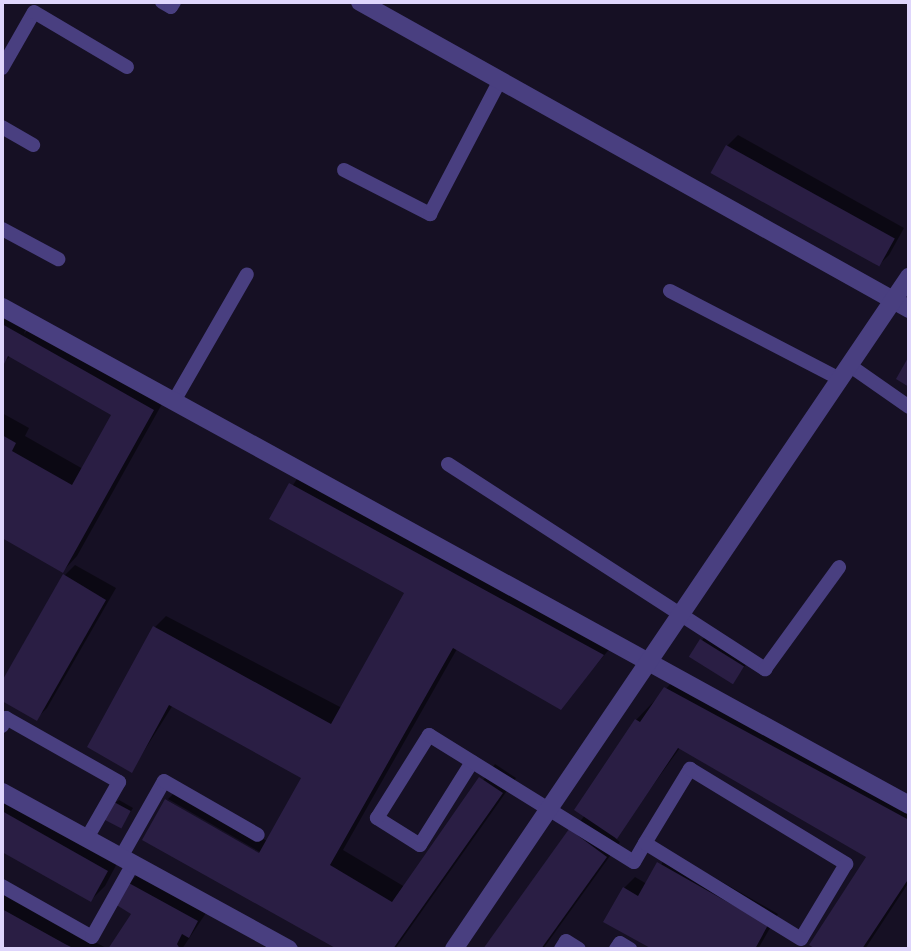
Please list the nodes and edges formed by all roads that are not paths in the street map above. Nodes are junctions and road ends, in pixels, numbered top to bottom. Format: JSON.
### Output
{"nodes":[{"id":1,"x":162,"y":2,"type":"edge"},
{"id":2,"x":174,"y":2,"type":"edge"},
{"id":3,"x":360,"y":2,"type":"edge"},
{"id":4,"x":127,"y":67,"type":"dead end"},
{"id":5,"x":2,"y":68,"type":"edge"},
{"id":6,"x":500,"y":80,"type":"junction"},
{"id":7,"x":2,"y":127,"type":"edge"},
{"id":8,"x":33,"y":145,"type":"dead end"},
{"id":9,"x":344,"y":170,"type":"dead end"},
{"id":10,"x":2,"y":229,"type":"edge"},
{"id":11,"x":58,"y":259,"type":"dead end"},
{"id":12,"x":247,"y":274,"type":"dead end"},
{"id":13,"x":909,"y":277,"type":"edge"},
{"id":14,"x":670,"y":291,"type":"dead end"},
{"id":15,"x":893,"y":300,"type":"junction"},
{"id":16,"x":2,"y":307,"type":"edge"},
{"id":17,"x":909,"y":309,"type":"edge"},
{"id":18,"x":844,"y":372,"type":"junction"},
{"id":19,"x":174,"y":401,"type":"junction"},
{"id":20,"x":909,"y":407,"type":"edge"},
{"id":21,"x":448,"y":464,"type":"dead end"},
{"id":22,"x":839,"y":566,"type":"dead end"},
{"id":23,"x":682,"y":615,"type":"junction"},
{"id":24,"x":650,"y":660,"type":"junction"},
{"id":25,"x":2,"y":726,"type":"edge"},
{"id":26,"x":472,"y":762,"type":"junction"},
{"id":27,"x":2,"y":792,"type":"edge"},
{"id":28,"x":909,"y":805,"type":"edge"},
{"id":29,"x":549,"y":810,"type":"junction"},
{"id":30,"x":258,"y":835,"type":"dead end"},
{"id":31,"x":87,"y":838,"type":"junction"},
{"id":32,"x":645,"y":843,"type":"junction"},
{"id":33,"x":127,"y":861,"type":"junction"},
{"id":34,"x":2,"y":886,"type":"edge"},
{"id":35,"x":289,"y":949,"type":"edge"},
{"id":36,"x":454,"y":949,"type":"edge"},
{"id":37,"x":561,"y":949,"type":"edge"},
{"id":38,"x":579,"y":949,"type":"edge"},
{"id":39,"x":616,"y":949,"type":"edge"},
{"id":40,"x":630,"y":949,"type":"edge"}],
"edges":[{"from":1,"to":2,"type":"lane"},
{"from":3,"to":6,"type":"street"},
{"from":4,"to":5,"type":"lane"},
{"from":6,"to":9,"type":"lane"},
{"from":6,"to":15,"type":"street"},
{"from":7,"to":8,"type":"lane"},
{"from":10,"to":11,"type":"lane"},
{"from":12,"to":19,"type":"lane"},
{"from":13,"to":15,"type":"street"},
{"from":14,"to":18,"type":"lane"},
{"from":15,"to":17,"type":"street"},
{"from":15,"to":18,"type":"street"},
{"from":16,"to":19,"type":"street"},
{"from":18,"to":20,"type":"lane"},
{"from":18,"to":23,"type":"street"},
{"from":19,"to":24,"type":"street"},
{"from":21,"to":23,"type":"lane"},
{"from":22,"to":23,"type":"lane"},
{"from":23,"to":24,"type":"street"},
{"from":24,"to":28,"type":"street"},
{"from":24,"to":29,"type":"street"},
{"from":25,"to":31,"type":"lane"},
{"from":26,"to":26,"type":"lane"},
{"from":26,"to":29,"type":"lane"},
{"from":27,"to":31,"type":"street"},
{"from":29,"to":32,"type":"lane"},
{"from":29,"to":36,"type":"street"},
{"from":30,"to":33,"type":"lane"},
{"from":31,"to":33,"type":"street"},
{"from":32,"to":32,"type":"lane"},
{"from":33,"to":34,"type":"lane"},
{"from":33,"to":35,"type":"street"},
{"from":37,"to":38,"type":"lane"},
{"from":39,"to":40,"type":"lane"}]}
